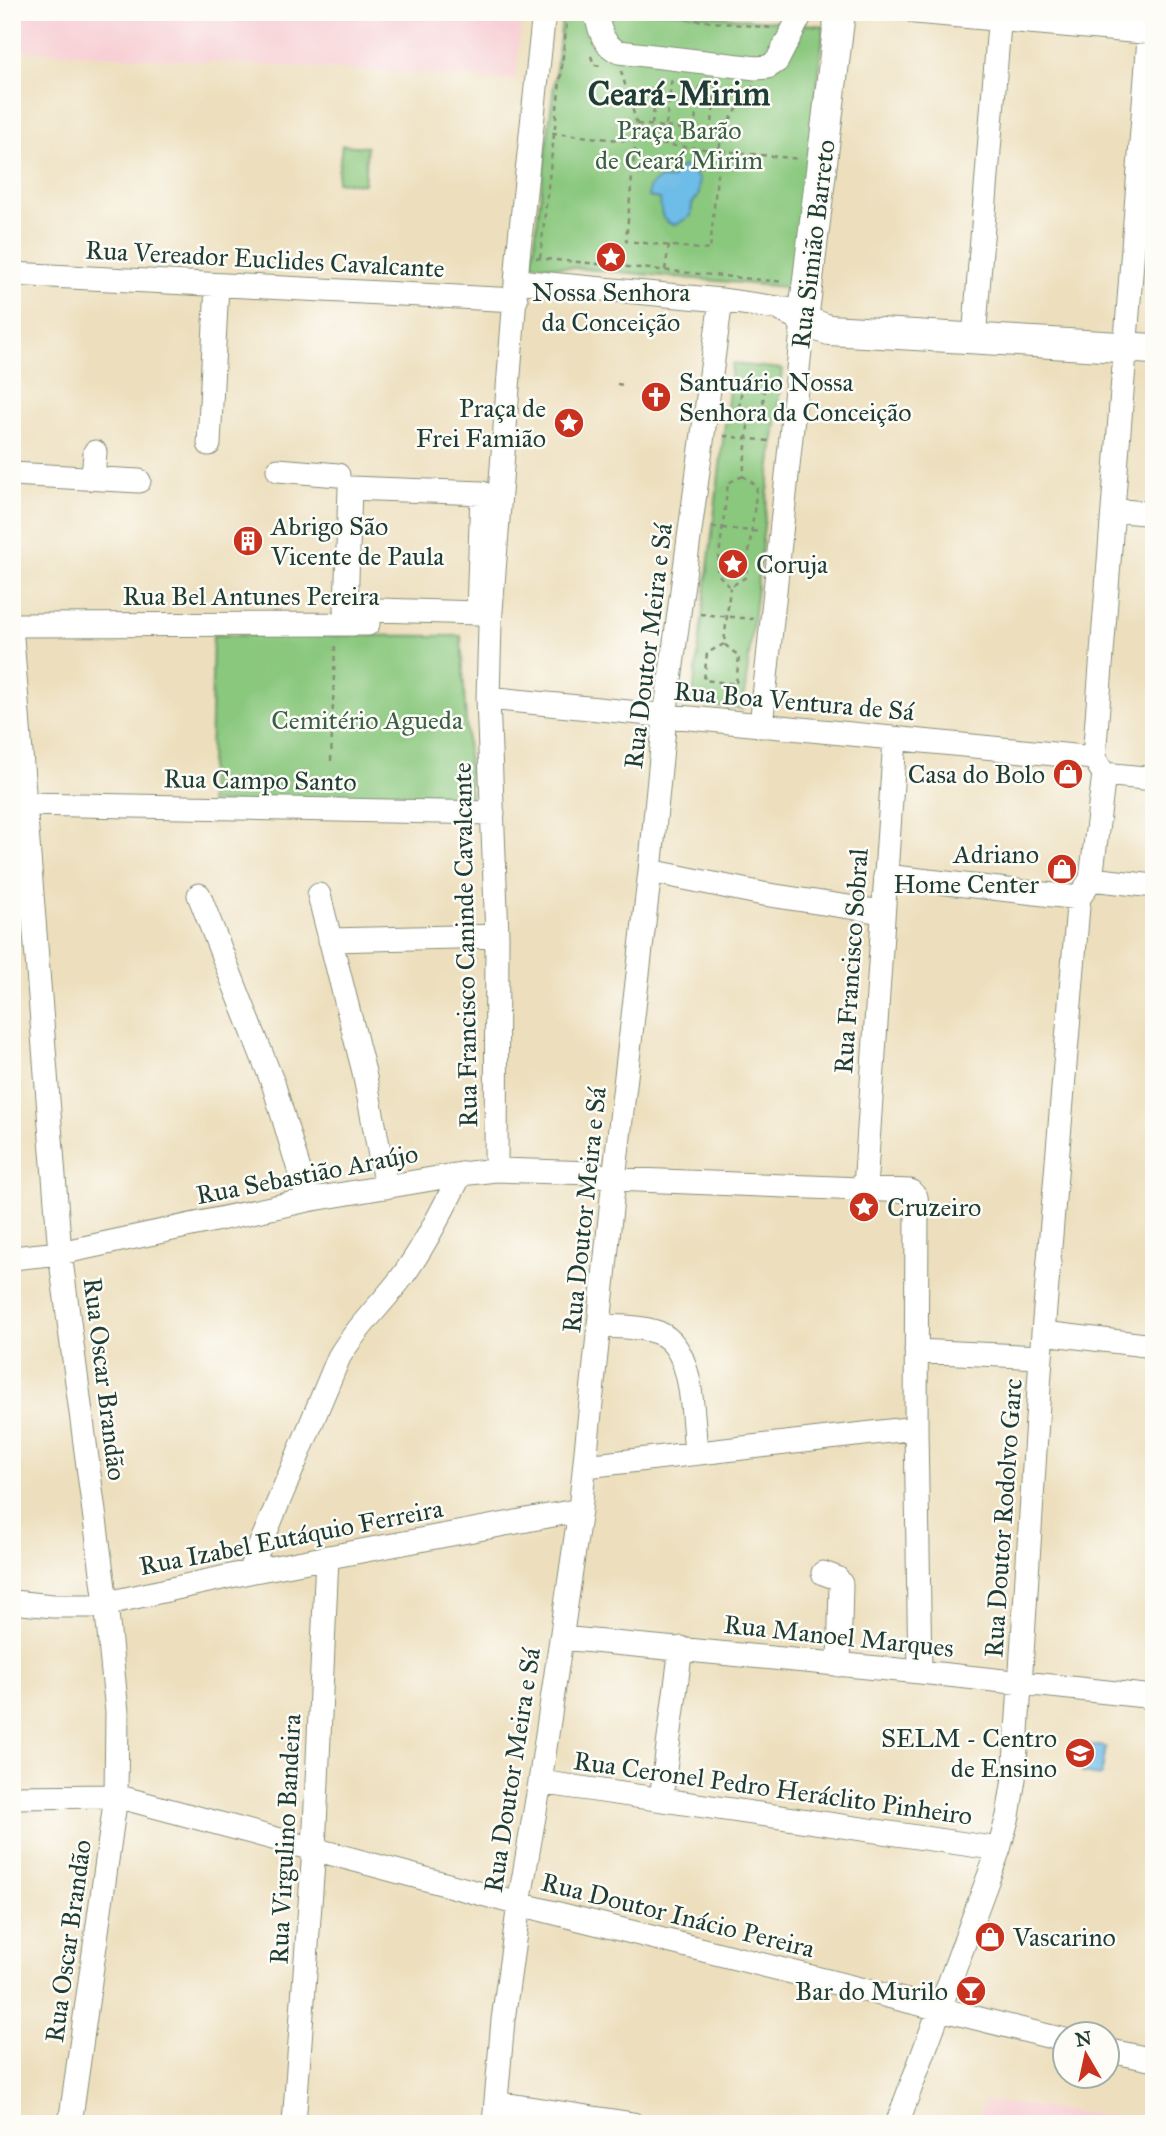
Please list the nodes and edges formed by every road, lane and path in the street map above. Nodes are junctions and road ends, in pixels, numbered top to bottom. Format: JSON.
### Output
{"nodes":[{"id":1,"x":544,"y":12,"type":"edge"},
{"id":2,"x":568,"y":12,"type":"edge"},
{"id":3,"x":595,"y":12,"type":"edge"},
{"id":4,"x":616,"y":12,"type":"edge"},
{"id":5,"x":915,"y":12,"type":"edge"},
{"id":6,"x":840,"y":14,"type":"edge"},
{"id":7,"x":1000,"y":17,"type":"edge"},
{"id":8,"x":798,"y":18,"type":"edge"},
{"id":9,"x":1152,"y":26,"type":"edge"},
{"id":10,"x":620,"y":68,"type":"dead end"},
{"id":11,"x":659,"y":72,"type":"dead end"},
{"id":12,"x":672,"y":73,"type":"dead end"},
{"id":13,"x":629,"y":75,"type":"dead end"},
{"id":14,"x":700,"y":76,"type":"dead end"},
{"id":15,"x":717,"y":78,"type":"dead end"},
{"id":16,"x":624,"y":82,"type":"junction"},
{"id":17,"x":755,"y":82,"type":"dead end"},
{"id":18,"x":636,"y":124,"type":"junction"},
{"id":19,"x":652,"y":125,"type":"junction"},
{"id":20,"x":666,"y":127,"type":"junction"},
{"id":21,"x":694,"y":130,"type":"junction"},
{"id":22,"x":711,"y":132,"type":"junction"},
{"id":23,"x":554,"y":133,"type":"junction"},
{"id":24,"x":721,"y":134,"type":"junction"},
{"id":25,"x":635,"y":141,"type":"junction"},
{"id":26,"x":720,"y":150,"type":"junction"},
{"id":27,"x":803,"y":159,"type":"dead end"},
{"id":28,"x":1146,"y":207,"type":"edge"},
{"id":29,"x":669,"y":246,"type":"junction"},
{"id":30,"x":665,"y":270,"type":"junction"},
{"id":31,"x":12,"y":274,"type":"edge"},
{"id":32,"x":788,"y":282,"type":"dead end"},
{"id":33,"x":217,"y":285,"type":"junction"},
{"id":34,"x":516,"y":290,"type":"junction"},
{"id":35,"x":721,"y":300,"type":"junction"},
{"id":36,"x":795,"y":313,"type":"junction"},
{"id":37,"x":975,"y":330,"type":"junction"},
{"id":38,"x":1140,"y":340,"type":"edge"},
{"id":39,"x":617,"y":384,"type":"dead end"},
{"id":40,"x":623,"y":385,"type":"dead end"},
{"id":41,"x":749,"y":416,"type":"junction"},
{"id":42,"x":703,"y":434,"type":"junction"},
{"id":43,"x":747,"y":439,"type":"junction"},
{"id":44,"x":791,"y":443,"type":"junction"},
{"id":45,"x":209,"y":444,"type":"dead end"},
{"id":46,"x":95,"y":452,"type":"dead end"},
{"id":47,"x":278,"y":470,"type":"dead end"},
{"id":48,"x":12,"y":474,"type":"edge"},
{"id":49,"x":743,"y":475,"type":"junction"},
{"id":50,"x":93,"y":478,"type":"junction"},
{"id":51,"x":139,"y":481,"type":"dead end"},
{"id":52,"x":344,"y":482,"type":"junction"},
{"id":53,"x":500,"y":485,"type":"junction"},
{"id":54,"x":1113,"y":510,"type":"junction"},
{"id":55,"x":1154,"y":514,"type":"edge"},
{"id":56,"x":691,"y":524,"type":"junction"},
{"id":57,"x":722,"y":528,"type":"junction"},
{"id":58,"x":752,"y":531,"type":"junction"},
{"id":59,"x":781,"y":535,"type":"junction"},
{"id":60,"x":730,"y":587,"type":"junction"},
{"id":61,"x":679,"y":612,"type":"junction"},
{"id":62,"x":727,"y":617,"type":"junction"},
{"id":63,"x":772,"y":621,"type":"junction"},
{"id":64,"x":332,"y":624,"type":"junction"},
{"id":65,"x":490,"y":624,"type":"junction"},
{"id":66,"x":12,"y":625,"type":"edge"},
{"id":67,"x":12,"y":638,"type":"edge"},
{"id":68,"x":724,"y":644,"type":"junction"},
{"id":69,"x":488,"y":698,"type":"junction"},
{"id":70,"x":665,"y":716,"type":"junction"},
{"id":71,"x":761,"y":726,"type":"junction"},
{"id":72,"x":895,"y":738,"type":"junction"},
{"id":73,"x":331,"y":761,"type":"dead end"},
{"id":74,"x":1099,"y":766,"type":"junction"},
{"id":75,"x":1154,"y":779,"type":"edge"},
{"id":76,"x":25,"y":804,"type":"junction"},
{"id":77,"x":493,"y":813,"type":"junction"},
{"id":78,"x":650,"y":871,"type":"junction"},
{"id":79,"x":885,"y":876,"type":"junction"},
{"id":80,"x":1154,"y":886,"type":"edge"},
{"id":81,"x":1085,"y":888,"type":"junction"},
{"id":82,"x":199,"y":895,"type":"dead end"},
{"id":83,"x":318,"y":895,"type":"dead end"},
{"id":84,"x":882,"y":912,"type":"junction"},
{"id":85,"x":497,"y":936,"type":"junction"},
{"id":86,"x":330,"y":940,"type":"junction"},
{"id":87,"x":496,"y":1170,"type":"junction"},
{"id":88,"x":461,"y":1174,"type":"junction"},
{"id":89,"x":614,"y":1179,"type":"junction"},
{"id":90,"x":386,"y":1187,"type":"junction"},
{"id":91,"x":865,"y":1188,"type":"junction"},
{"id":92,"x":308,"y":1200,"type":"junction"},
{"id":93,"x":60,"y":1253,"type":"junction"},
{"id":94,"x":12,"y":1258,"type":"edge"},
{"id":95,"x":600,"y":1326,"type":"junction"},
{"id":96,"x":1043,"y":1333,"type":"junction"},
{"id":97,"x":1154,"y":1346,"type":"edge"},
{"id":98,"x":916,"y":1351,"type":"junction"},
{"id":99,"x":1041,"y":1357,"type":"junction"},
{"id":100,"x":916,"y":1428,"type":"junction"},
{"id":101,"x":696,"y":1452,"type":"junction"},
{"id":102,"x":586,"y":1466,"type":"junction"},
{"id":103,"x":580,"y":1510,"type":"junction"},
{"id":104,"x":327,"y":1557,"type":"junction"},
{"id":105,"x":249,"y":1572,"type":"junction"},
{"id":106,"x":823,"y":1573,"type":"dead end"},
{"id":107,"x":12,"y":1602,"type":"edge"},
{"id":108,"x":106,"y":1604,"type":"junction"},
{"id":109,"x":561,"y":1638,"type":"junction"},
{"id":110,"x":681,"y":1648,"type":"junction"},
{"id":111,"x":839,"y":1665,"type":"junction"},
{"id":112,"x":920,"y":1672,"type":"junction"},
{"id":113,"x":1021,"y":1684,"type":"junction"},
{"id":114,"x":1154,"y":1697,"type":"edge"},
{"id":115,"x":540,"y":1782,"type":"junction"},
{"id":116,"x":117,"y":1796,"type":"junction"},
{"id":117,"x":12,"y":1797,"type":"edge"},
{"id":118,"x":661,"y":1799,"type":"junction"},
{"id":119,"x":314,"y":1849,"type":"junction"},
{"id":120,"x":999,"y":1849,"type":"junction"},
{"id":121,"x":519,"y":1904,"type":"junction"},
{"id":122,"x":939,"y":2011,"type":"junction"},
{"id":123,"x":1050,"y":2037,"type":"edge"},
{"id":124,"x":1120,"y":2053,"type":"edge"},
{"id":125,"x":1154,"y":2060,"type":"edge"},
{"id":126,"x":495,"y":2114,"type":"edge"},
{"id":127,"x":70,"y":2124,"type":"edge"},
{"id":128,"x":294,"y":2124,"type":"edge"},
{"id":129,"x":633,"y":2124,"type":"edge"},
{"id":130,"x":897,"y":2124,"type":"edge"}],
"edges":[{"from":1,"to":34,"type":"street","name":"Rua Francisco Caninde Cavalcante"},
{"from":2,"to":23,"type":"path"},
{"from":3,"to":8,"type":"street"},
{"from":4,"to":8,"type":"path"},
{"from":5,"to":7,"type":"street"},
{"from":6,"to":8,"type":"street"},
{"from":6,"to":36,"type":"main road","name":"Rua Simião Barreto"},
{"from":7,"to":9,"type":"street"},
{"from":7,"to":37,"type":"street"},
{"from":9,"to":28,"type":"street","name":"Rua Doutor Rodolvo Garc"},
{"from":10,"to":16,"type":"path"},
{"from":11,"to":19,"type":"path"},
{"from":12,"to":20,"type":"path"},
{"from":13,"to":16,"type":"path"},
{"from":14,"to":21,"type":"path"},
{"from":15,"to":22,"type":"path"},
{"from":16,"to":18,"type":"path"},
{"from":17,"to":24,"type":"path"},
{"from":18,"to":19,"type":"path"},
{"from":18,"to":25,"type":"path"},
{"from":19,"to":20,"type":"path"},
{"from":20,"to":21,"type":"path"},
{"from":21,"to":22,"type":"path"},
{"from":22,"to":24,"type":"path"},
{"from":23,"to":25,"type":"path"},
{"from":23,"to":30,"type":"path"},
{"from":24,"to":26,"type":"path"},
{"from":25,"to":26,"type":"path"},
{"from":25,"to":29,"type":"path"},
{"from":26,"to":27,"type":"path"},
{"from":26,"to":29,"type":"path"},
{"from":28,"to":38,"type":"street","name":"Rua Doutor Rodolvo Garc"},
{"from":29,"to":30,"type":"path"},
{"from":30,"to":32,"type":"path"},
{"from":31,"to":33,"type":"street","name":"Rua Vereador Euclides Cavalcante"},
{"from":33,"to":34,"type":"street","name":"Rua Vereador Euclides Cavalcante"},
{"from":33,"to":45,"type":"street"},
{"from":34,"to":35,"type":"street","name":"Rua Vereador Euclides Cavalcante"},
{"from":34,"to":53,"type":"street","name":"Rua Francisco Caninde Cavalcante"},
{"from":35,"to":36,"type":"street","name":"Rua Vereador Euclides Cavalcante"},
{"from":35,"to":42,"type":"street","name":"Rua Doutor Meira e Sá"},
{"from":36,"to":37,"type":"main road"},
{"from":36,"to":44,"type":"street","name":"Rua Simião Barreto"},
{"from":37,"to":38,"type":"main road"},
{"from":38,"to":54,"type":"street","name":"Rua Doutor Rodolvo Garc"},
{"from":39,"to":40,"type":"path"},
{"from":41,"to":41,"type":"path"},
{"from":41,"to":43,"type":"path"},
{"from":42,"to":43,"type":"path"},
{"from":42,"to":56,"type":"street","name":"Rua Doutor Meira e Sá"},
{"from":43,"to":44,"type":"path"},
{"from":43,"to":49,"type":"path"},
{"from":44,"to":59,"type":"street","name":"Rua Simião Barreto"},
{"from":46,"to":50,"type":"street"},
{"from":47,"to":52,"type":"street"},
{"from":48,"to":50,"type":"street"},
{"from":49,"to":57,"type":"path"},
{"from":49,"to":58,"type":"path"},
{"from":50,"to":51,"type":"street"},
{"from":52,"to":52,"type":"street"},
{"from":52,"to":53,"type":"street"},
{"from":52,"to":64,"type":"street"},
{"from":53,"to":65,"type":"street","name":"Rua Francisco Caninde Cavalcante"},
{"from":54,"to":55,"type":"street"},
{"from":54,"to":74,"type":"street","name":"Rua Doutor Rodolvo Garc"},
{"from":56,"to":57,"type":"path"},
{"from":56,"to":61,"type":"street","name":"Rua Doutor Meira e Sá"},
{"from":57,"to":58,"type":"path"},
{"from":57,"to":60,"type":"path"},
{"from":58,"to":59,"type":"path"},
{"from":58,"to":60,"type":"path"},
{"from":59,"to":63,"type":"street","name":"Rua Simião Barreto"},
{"from":60,"to":62,"type":"path"},
{"from":61,"to":62,"type":"path"},
{"from":61,"to":70,"type":"street","name":"Rua Doutor Meira e Sá"},
{"from":62,"to":63,"type":"path"},
{"from":62,"to":68,"type":"path"},
{"from":63,"to":71,"type":"street","name":"Rua Simião Barreto"},
{"from":64,"to":65,"type":"street","name":"Rua Bel Antunes Pereira"},
{"from":64,"to":66,"type":"street","name":"Rua Bel Antunes Pereira"},
{"from":64,"to":73,"type":"path"},
{"from":65,"to":69,"type":"street","name":"Rua Francisco Caninde Cavalcante"},
{"from":67,"to":76,"type":"street","name":"Rua Oscar Brandão"},
{"from":68,"to":68,"type":"path"},
{"from":69,"to":70,"type":"street","name":"Rua Boa Ventura de Sá"},
{"from":69,"to":77,"type":"street","name":"Rua Francisco Caninde Cavalcante"},
{"from":70,"to":71,"type":"street","name":"Rua Boa Ventura de Sá"},
{"from":70,"to":78,"type":"street","name":"Rua Doutor Meira e Sá"},
{"from":71,"to":72,"type":"street","name":"Rua Boa Ventura de Sá"},
{"from":72,"to":74,"type":"street","name":"Rua Boa Ventura de Sá"},
{"from":72,"to":79,"type":"street","name":"Rua Francisco Sobral"},
{"from":74,"to":75,"type":"street","name":"Rua Boa Ventura de Sá"},
{"from":74,"to":81,"type":"street","name":"Rua Doutor Rodolvo Garc"},
{"from":76,"to":77,"type":"street","name":"Rua Campo Santo"},
{"from":76,"to":93,"type":"street","name":"Rua Oscar Brandão"},
{"from":77,"to":85,"type":"street","name":"Rua Francisco Caninde Cavalcante"},
{"from":78,"to":84,"type":"street"},
{"from":78,"to":89,"type":"street","name":"Rua Doutor Meira e Sá"},
{"from":79,"to":81,"type":"street"},
{"from":79,"to":84,"type":"street","name":"Rua Francisco Sobral"},
{"from":80,"to":81,"type":"street"},
{"from":81,"to":96,"type":"street","name":"Rua Doutor Rodolvo Garc"},
{"from":82,"to":92,"type":"street"},
{"from":83,"to":86,"type":"street"},
{"from":84,"to":91,"type":"street","name":"Rua Francisco Sobral"},
{"from":85,"to":86,"type":"street"},
{"from":85,"to":87,"type":"street","name":"Rua Francisco Caninde Cavalcante"},
{"from":86,"to":90,"type":"street"},
{"from":87,"to":88,"type":"street","name":"Rua Sebastião Araújo"},
{"from":87,"to":89,"type":"street","name":"Rua Sebastião Araújo"},
{"from":88,"to":90,"type":"street","name":"Rua Sebastião Araújo"},
{"from":88,"to":105,"type":"street"},
{"from":89,"to":91,"type":"street","name":"Rua Sebastião Araújo"},
{"from":89,"to":95,"type":"street","name":"Rua Doutor Meira e Sá"},
{"from":90,"to":92,"type":"street","name":"Rua Sebastião Araújo"},
{"from":91,"to":98,"type":"street","name":"Rua Sebastião Araújo"},
{"from":92,"to":93,"type":"street","name":"Rua Sebastião Araújo"},
{"from":93,"to":94,"type":"street","name":"Rua Sebastião Araújo"},
{"from":93,"to":108,"type":"street","name":"Rua Oscar Brandão"},
{"from":95,"to":101,"type":"street"},
{"from":95,"to":102,"type":"street","name":"Rua Doutor Meira e Sá"},
{"from":96,"to":97,"type":"street"},
{"from":96,"to":99,"type":"street","name":"Rua Doutor Rodolvo Garc"},
{"from":98,"to":99,"type":"street"},
{"from":98,"to":100,"type":"street"},
{"from":99,"to":113,"type":"street","name":"Rua Doutor Rodolvo Garc"},
{"from":100,"to":101,"type":"street"},
{"from":100,"to":112,"type":"street"},
{"from":101,"to":102,"type":"street"},
{"from":102,"to":103,"type":"street","name":"Rua Doutor Meira e Sá"},
{"from":103,"to":104,"type":"street","name":"Rua Izabel Eutáquio Ferreira"},
{"from":103,"to":109,"type":"street","name":"Rua Doutor Meira e Sá"},
{"from":104,"to":105,"type":"street","name":"Rua Izabel Eutáquio Ferreira"},
{"from":104,"to":119,"type":"street","name":"Rua Virgulino Bandeira"},
{"from":105,"to":108,"type":"street","name":"Rua Izabel Eutáquio Ferreira"},
{"from":106,"to":111,"type":"street"},
{"from":107,"to":108,"type":"street","name":"Rua Izabel Eutáquio Ferreira"},
{"from":108,"to":116,"type":"street","name":"Rua Oscar Brandão"},
{"from":109,"to":110,"type":"street","name":"Rua Manoel Marques"},
{"from":109,"to":115,"type":"street","name":"Rua Doutor Meira e Sá"},
{"from":110,"to":111,"type":"street","name":"Rua Manoel Marques"},
{"from":110,"to":118,"type":"street"},
{"from":111,"to":112,"type":"street","name":"Rua Manoel Marques"},
{"from":112,"to":113,"type":"street","name":"Rua Manoel Marques"},
{"from":113,"to":114,"type":"street","name":"Rua Manoel Marques"},
{"from":113,"to":120,"type":"street","name":"Rua Doutor Rodolvo Garc"},
{"from":115,"to":118,"type":"street","name":"Rua Ceronel Pedro Heráclito Pinheiro"},
{"from":115,"to":121,"type":"street","name":"Rua Doutor Meira e Sá"},
{"from":116,"to":117,"type":"street","name":"Rua Doutor Inácio Pereira"},
{"from":116,"to":119,"type":"street","name":"Rua Doutor Inácio Pereira"},
{"from":116,"to":127,"type":"street","name":"Rua Oscar Brandão"},
{"from":118,"to":120,"type":"street","name":"Rua Ceronel Pedro Heráclito Pinheiro"},
{"from":119,"to":121,"type":"street","name":"Rua Doutor Inácio Pereira"},
{"from":119,"to":128,"type":"street","name":"Rua Virgulino Bandeira"},
{"from":120,"to":122,"type":"street","name":"Rua Doutor Rodolvo Garc"},
{"from":121,"to":122,"type":"street","name":"Rua Doutor Inácio Pereira"},
{"from":121,"to":126,"type":"street","name":"Rua Doutor Meira e Sá"},
{"from":122,"to":123,"type":"street","name":"Rua Doutor Inácio Pereira"},
{"from":122,"to":130,"type":"street","name":"Rua Doutor Rodolvo Garc"},
{"from":124,"to":125,"type":"street"},
{"from":126,"to":129,"type":"street"}]}
